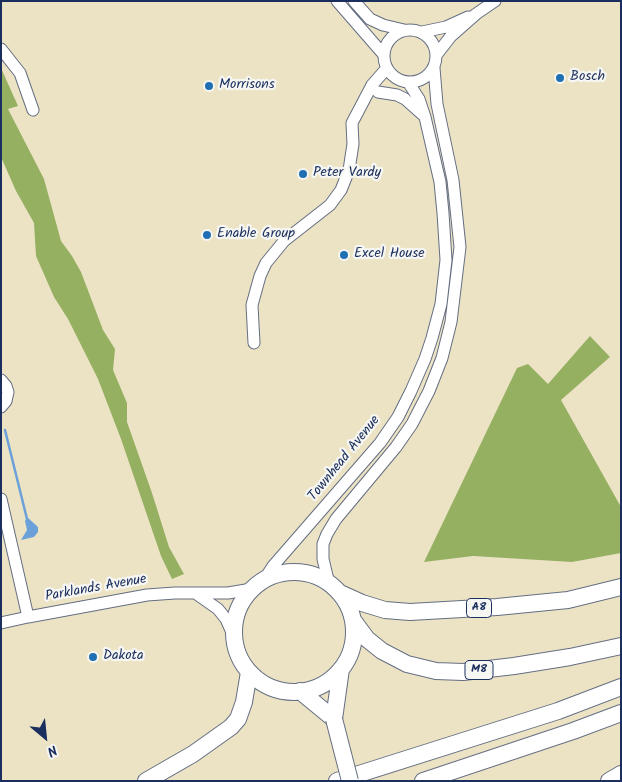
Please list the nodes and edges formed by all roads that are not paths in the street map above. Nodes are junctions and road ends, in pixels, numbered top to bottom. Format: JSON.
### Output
{"nodes":[{"id":1,"x":337,"y":1,"type":"edge"},
{"id":2,"x":354,"y":1,"type":"edge"},
{"id":3,"x":495,"y":1,"type":"edge"},
{"id":4,"x":476,"y":14,"type":"junction"},
{"id":5,"x":404,"y":30,"type":"junction"},
{"id":6,"x":422,"y":32,"type":"junction"},
{"id":7,"x":1,"y":49,"type":"edge"},
{"id":8,"x":437,"y":54,"type":"junction"},
{"id":9,"x":384,"y":55,"type":"junction"},
{"id":10,"x":387,"y":68,"type":"junction"},
{"id":11,"x":434,"y":68,"type":"junction"},
{"id":12,"x":404,"y":81,"type":"junction"},
{"id":13,"x":378,"y":92,"type":"junction"},
{"id":14,"x":365,"y":99,"type":"junction"},
{"id":15,"x":33,"y":110,"type":"dead end"},
{"id":16,"x":425,"y":116,"type":"junction"},
{"id":17,"x":254,"y":344,"type":"dead end"},
{"id":18,"x":1,"y":380,"type":"edge"},
{"id":19,"x":1,"y":407,"type":"edge"},
{"id":20,"x":1,"y":500,"type":"edge"},
{"id":21,"x":258,"y":585,"type":"junction"},
{"id":22,"x":621,"y":587,"type":"edge"},
{"id":23,"x":334,"y":588,"type":"junction"},
{"id":24,"x":196,"y":594,"type":"junction"},
{"id":25,"x":28,"y":616,"type":"junction"},
{"id":26,"x":353,"y":620,"type":"junction"},
{"id":27,"x":1,"y":623,"type":"edge"},
{"id":28,"x":234,"y":637,"type":"junction"},
{"id":29,"x":621,"y":646,"type":"edge"},
{"id":30,"x":341,"y":669,"type":"junction"},
{"id":31,"x":249,"y":672,"type":"junction"},
{"id":32,"x":621,"y":687,"type":"edge"},
{"id":33,"x":300,"y":692,"type":"junction"},
{"id":34,"x":621,"y":712,"type":"edge"},
{"id":35,"x":334,"y":719,"type":"junction"},
{"id":36,"x":621,"y":774,"type":"edge"},
{"id":37,"x":146,"y":781,"type":"edge"},
{"id":38,"x":337,"y":781,"type":"edge"},
{"id":39,"x":350,"y":781,"type":"edge"},
{"id":40,"x":423,"y":781,"type":"edge"},
{"id":41,"x":609,"y":781,"type":"edge"}],
"edges":[{"from":1,"to":9,"type":"street"},
{"from":2,"to":5,"type":"street"},
{"from":3,"to":4,"type":"street"},
{"from":4,"to":6,"type":"street"},
{"from":4,"to":8,"type":"street"},
{"from":5,"to":6,"type":"street"},
{"from":5,"to":9,"type":"street"},
{"from":6,"to":8,"type":"street"},
{"from":7,"to":15,"type":"street"},
{"from":8,"to":11,"type":"street"},
{"from":9,"to":10,"type":"street"},
{"from":10,"to":12,"type":"street"},
{"from":10,"to":14,"type":"street"},
{"from":11,"to":12,"type":"street"},
{"from":11,"to":23,"type":"street"},
{"from":12,"to":13,"type":"street"},
{"from":12,"to":16,"type":"street","name":"Townhead Avenue"},
{"from":13,"to":14,"type":"street"},
{"from":13,"to":16,"type":"street"},
{"from":14,"to":17,"type":"street"},
{"from":16,"to":21,"type":"street","name":"Townhead Avenue"},
{"from":18,"to":19,"type":"street"},
{"from":20,"to":25,"type":"street"},
{"from":21,"to":23,"type":"highway"},
{"from":21,"to":24,"type":"street","name":"Parklands Avenue"},
{"from":21,"to":28,"type":"highway"},
{"from":22,"to":23,"type":"highway","number":"A8"},
{"from":23,"to":26,"type":"highway"},
{"from":24,"to":25,"type":"street","name":"Parklands Avenue"},
{"from":24,"to":28,"type":"street"},
{"from":25,"to":27,"type":"street","name":"Parklands Avenue"},
{"from":26,"to":29,"type":"highway","number":"M8"},
{"from":26,"to":30,"type":"highway"},
{"from":28,"to":31,"type":"highway"},
{"from":30,"to":33,"type":"highway"},
{"from":30,"to":35,"type":"highway"},
{"from":31,"to":33,"type":"highway"},
{"from":31,"to":37,"type":"highway"},
{"from":32,"to":38,"type":"highway"},
{"from":33,"to":35,"type":"highway"},
{"from":34,"to":40,"type":"highway"},
{"from":35,"to":39,"type":"highway","bridge":true},
{"from":36,"to":41,"type":"highway"}]}
